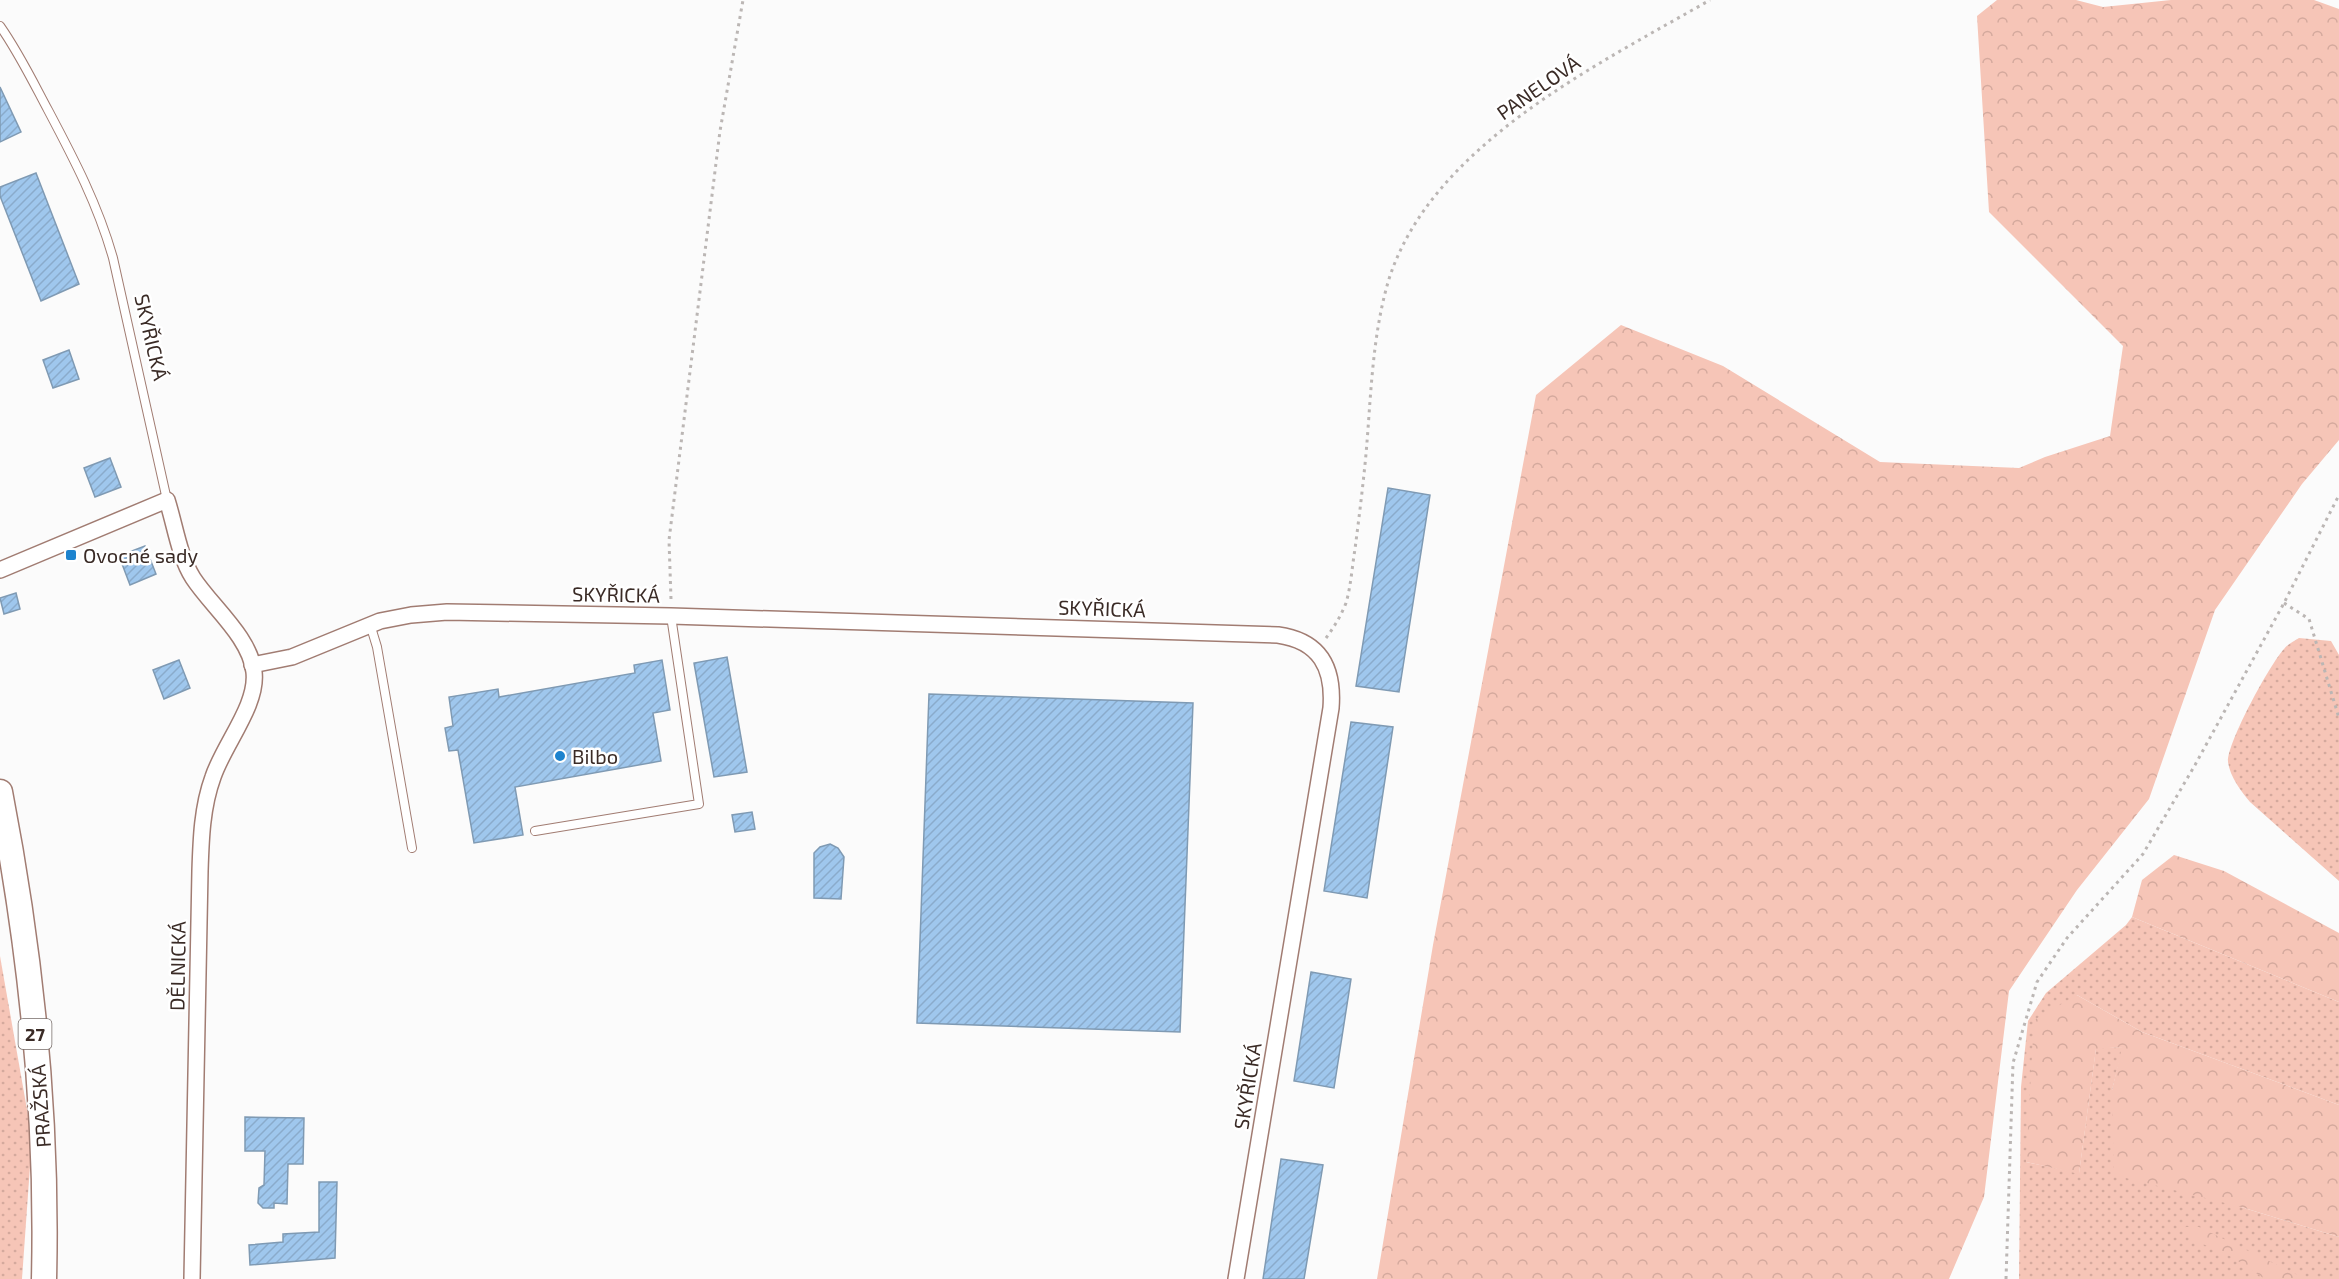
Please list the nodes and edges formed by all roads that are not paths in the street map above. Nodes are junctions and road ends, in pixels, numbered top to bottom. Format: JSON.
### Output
{"nodes":[{"id":1,"x":0,"y":26,"type":"edge"},
{"id":2,"x":167,"y":500,"type":"junction"},
{"id":3,"x":0,"y":570,"type":"edge"},
{"id":4,"x":671,"y":616,"type":"junction"},
{"id":5,"x":370,"y":624,"type":"junction"},
{"id":6,"x":252,"y":665,"type":"junction"},
{"id":7,"x":0,"y":792,"type":"edge"},
{"id":8,"x":535,"y":831,"type":"dead end"},
{"id":9,"x":412,"y":848,"type":"dead end"},
{"id":10,"x":44,"y":1279,"type":"edge"},
{"id":11,"x":192,"y":1279,"type":"edge"},
{"id":12,"x":1236,"y":1279,"type":"edge"}],
"edges":[{"from":1,"to":2,"type":"lane","name":"SKYŘICKÁ"},
{"from":2,"to":3,"type":"street"},
{"from":2,"to":6,"type":"street"},
{"from":4,"to":5,"type":"street","name":"SKYŘICKÁ"},
{"from":4,"to":8,"type":"lane"},
{"from":4,"to":12,"type":"street","name":"SKYŘICKÁ"},
{"from":5,"to":6,"type":"street","name":"SKYŘICKÁ"},
{"from":5,"to":9,"type":"lane"},
{"from":6,"to":11,"type":"street","name":"DĚLNICKÁ"},
{"from":7,"to":10,"type":"main road","name":"PRAŽSKÁ","number":"27"}]}
